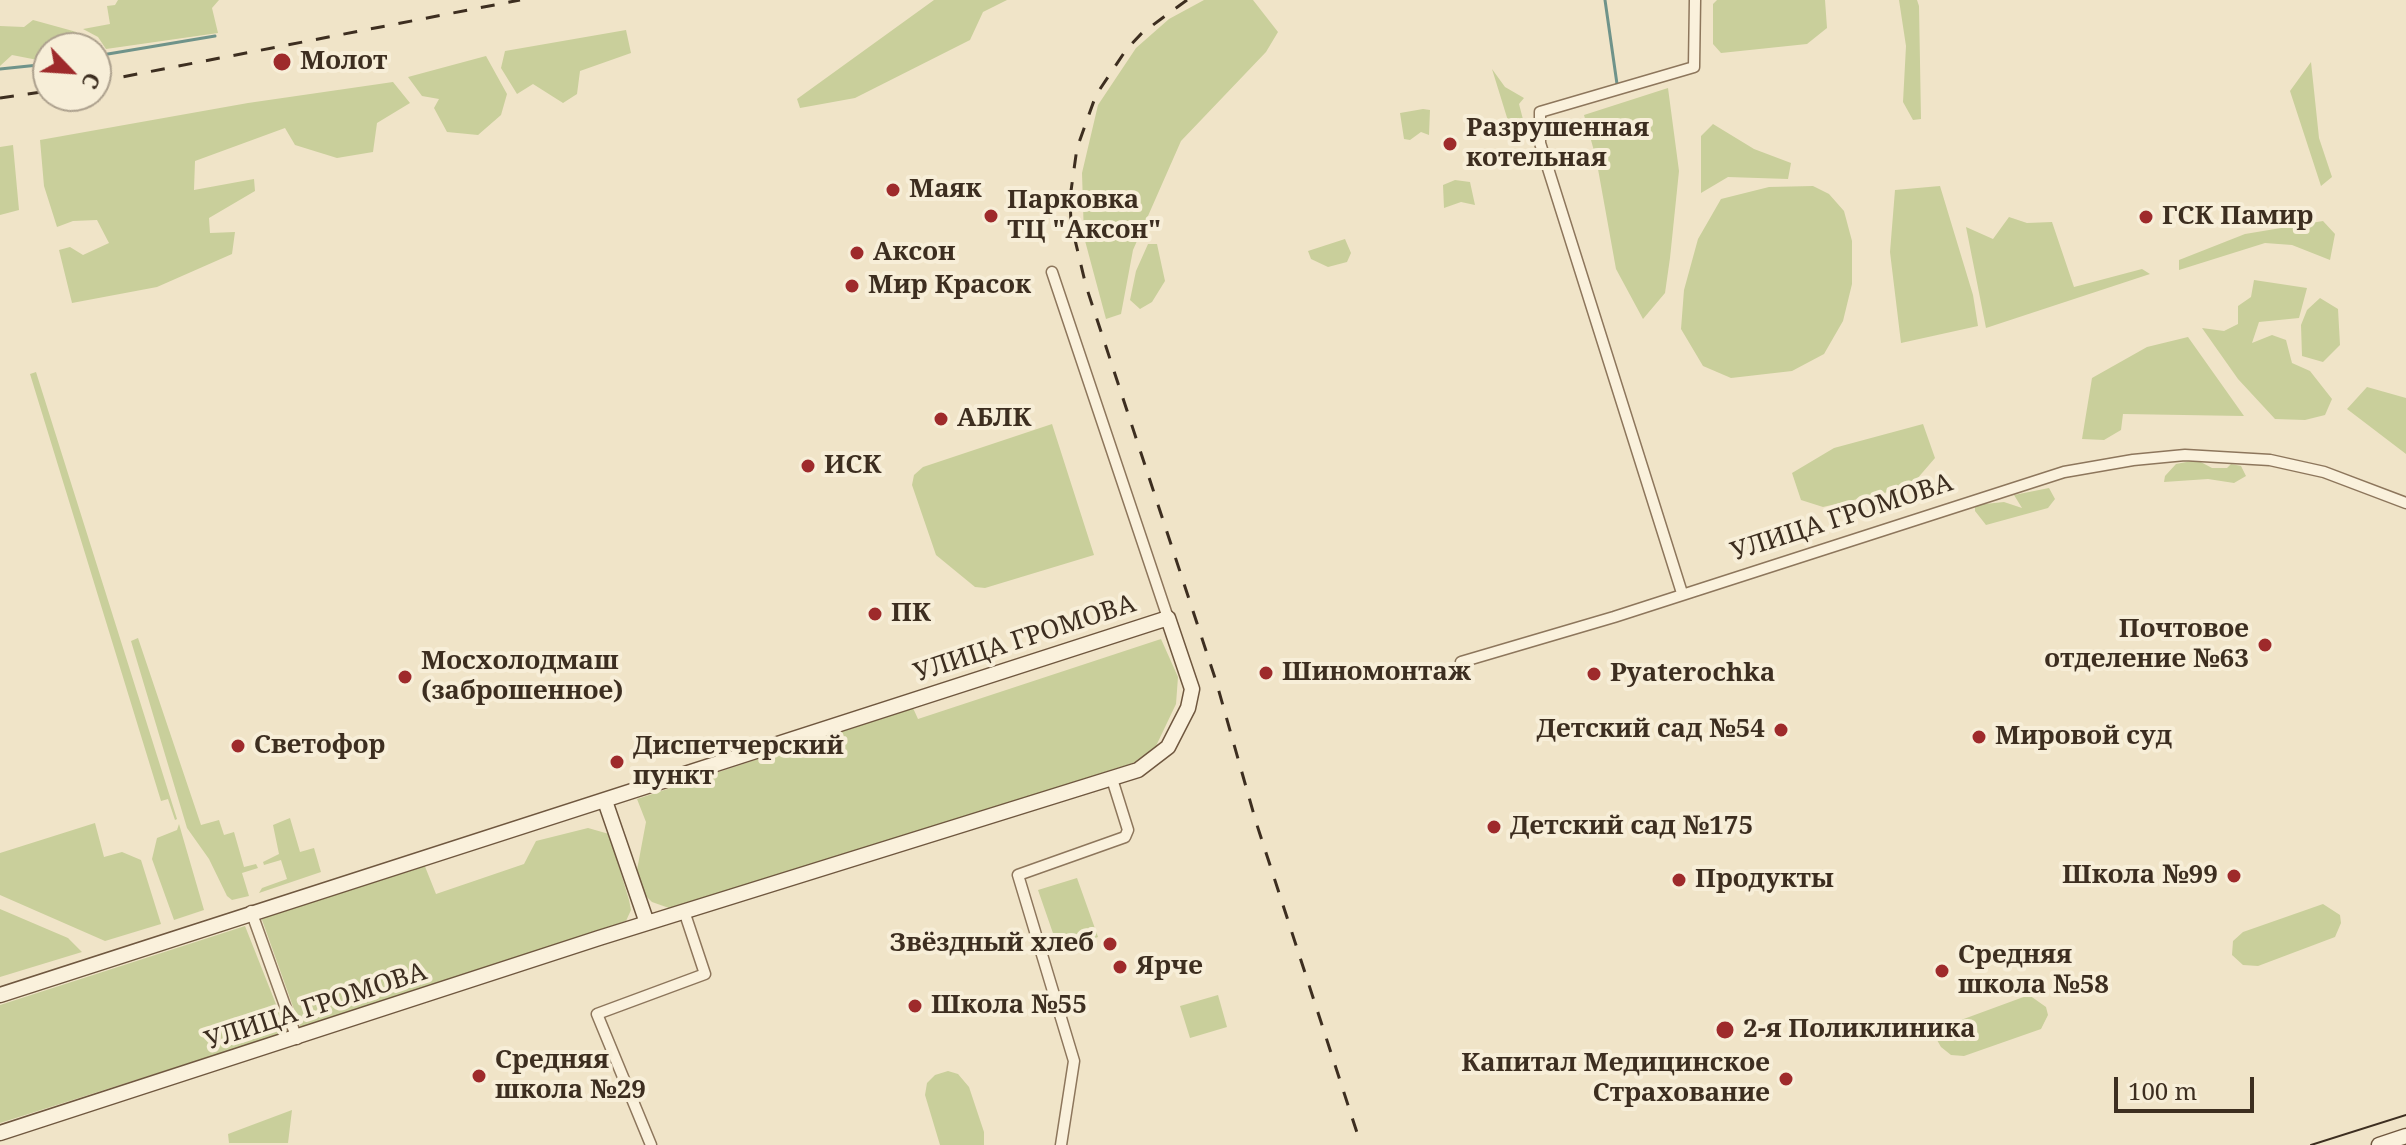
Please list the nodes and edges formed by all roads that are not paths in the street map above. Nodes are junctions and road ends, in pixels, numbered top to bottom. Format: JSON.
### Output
{"nodes":[{"id":1,"x":1695,"y":0,"type":"edge"},
{"id":2,"x":1052,"y":272,"type":"dead end"},
{"id":3,"x":2406,"y":503,"type":"edge"},
{"id":4,"x":1682,"y":593,"type":"junction"},
{"id":5,"x":1168,"y":618,"type":"junction"},
{"id":6,"x":1461,"y":662,"type":"dead end"},
{"id":7,"x":1112,"y":779,"type":"junction"},
{"id":8,"x":605,"y":801,"type":"junction"},
{"id":9,"x":251,"y":911,"type":"junction"},
{"id":10,"x":684,"y":911,"type":"junction"},
{"id":11,"x":647,"y":923,"type":"junction"},
{"id":12,"x":0,"y":995,"type":"edge"},
{"id":13,"x":297,"y":1039,"type":"junction"},
{"id":14,"x":0,"y":1133,"type":"edge"},
{"id":15,"x":2406,"y":1136,"type":"edge"},
{"id":16,"x":651,"y":1145,"type":"edge"},
{"id":17,"x":1061,"y":1145,"type":"edge"},
{"id":18,"x":2379,"y":1145,"type":"edge"}],
"edges":[{"from":1,"to":4,"type":"street"},
{"from":2,"to":5,"type":"street"},
{"from":3,"to":4,"type":"street","name":"УЛИЦА ГРОМОВА"},
{"from":4,"to":6,"type":"street","name":"УЛИЦА ГРОМОВА"},
{"from":5,"to":7,"type":"street","name":"УЛИЦА ГРОМОВА"},
{"from":5,"to":8,"type":"street","name":"УЛИЦА ГРОМОВА"},
{"from":7,"to":10,"type":"street","name":"УЛИЦА ГРОМОВА"},
{"from":7,"to":17,"type":"street"},
{"from":8,"to":9,"type":"street","name":"УЛИЦА ГРОМОВА"},
{"from":8,"to":11,"type":"street"},
{"from":9,"to":12,"type":"street","name":"УЛИЦА ГРОМОВА"},
{"from":9,"to":13,"type":"street"},
{"from":10,"to":11,"type":"street","name":"УЛИЦА ГРОМОВА"},
{"from":10,"to":16,"type":"street"},
{"from":11,"to":13,"type":"street","name":"УЛИЦА ГРОМОВА"},
{"from":13,"to":14,"type":"street","name":"УЛИЦА ГРОМОВА"},
{"from":15,"to":18,"type":"street"}]}
